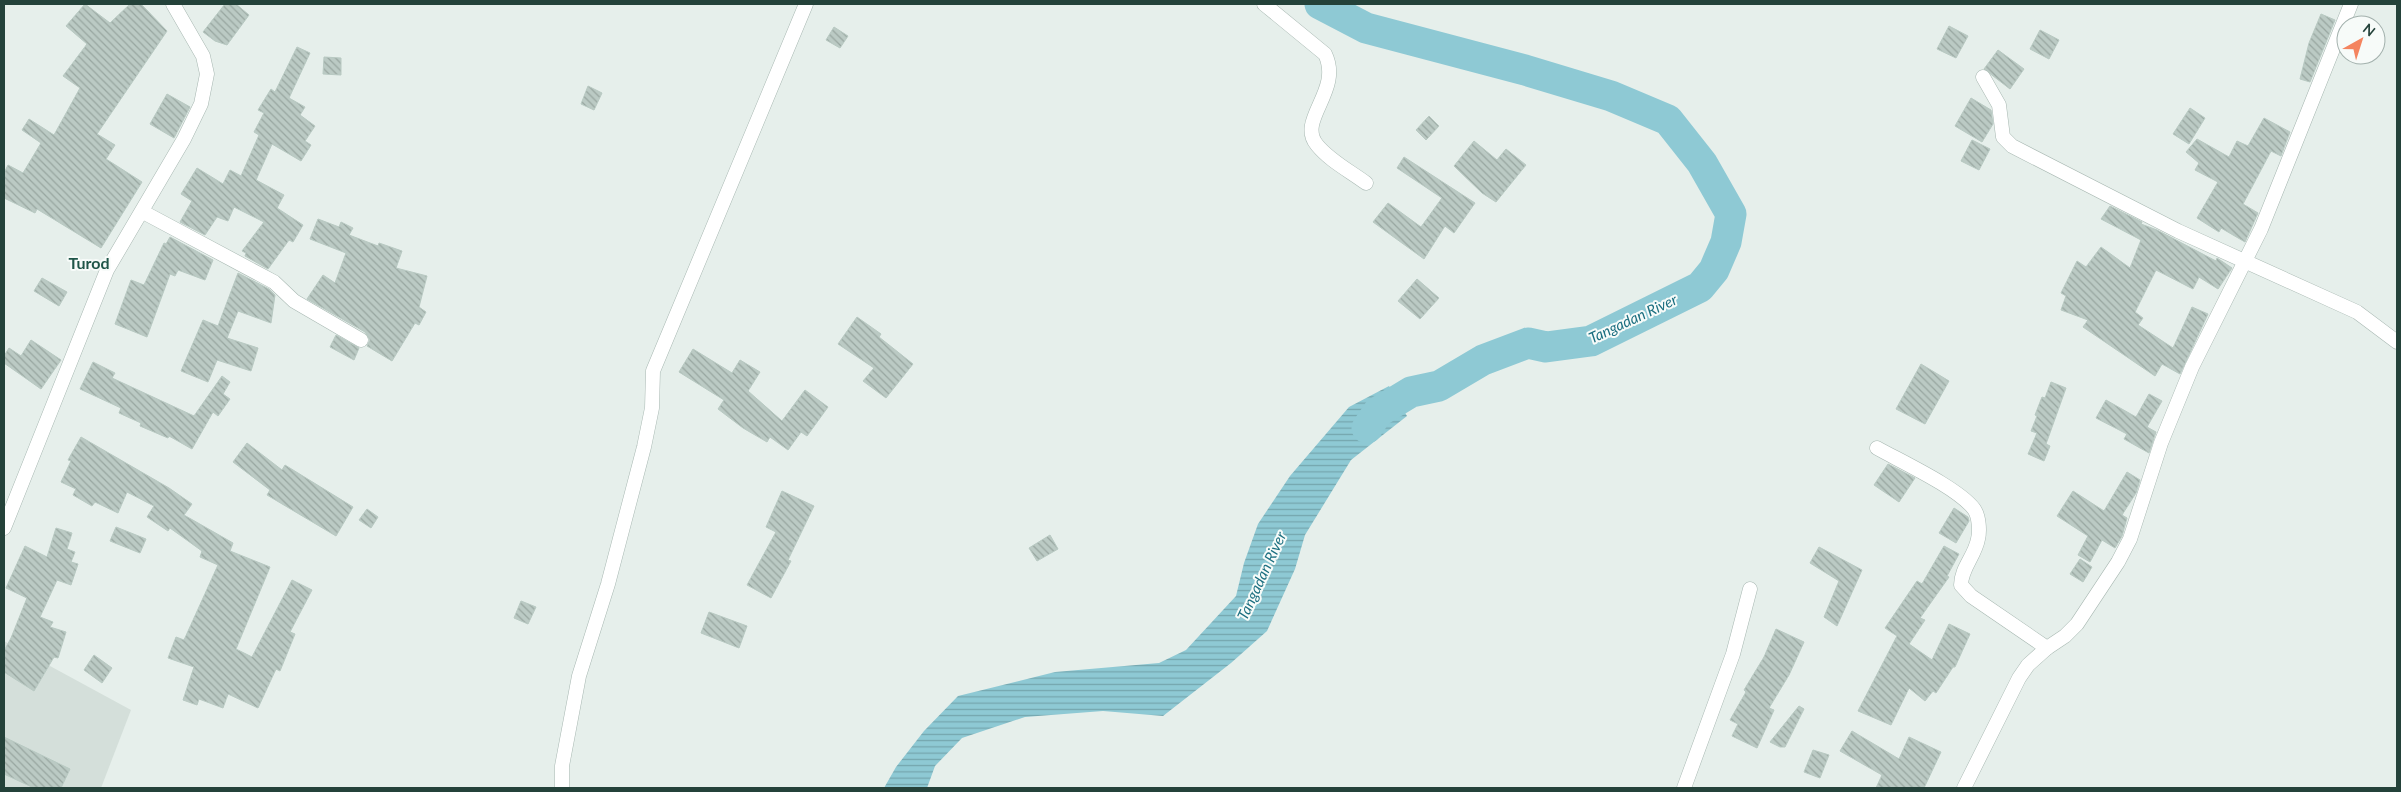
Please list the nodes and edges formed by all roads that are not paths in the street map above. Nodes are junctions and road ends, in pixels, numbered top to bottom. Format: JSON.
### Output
{"nodes":[{"id":1,"x":173,"y":4,"type":"edge"},
{"id":2,"x":806,"y":4,"type":"edge"},
{"id":3,"x":1264,"y":4,"type":"edge"},
{"id":4,"x":2352,"y":4,"type":"edge"},
{"id":5,"x":1983,"y":78,"type":"dead end"},
{"id":6,"x":1366,"y":182,"type":"dead end"},
{"id":7,"x":143,"y":212,"type":"junction"},
{"id":8,"x":2245,"y":260,"type":"junction"},
{"id":9,"x":361,"y":340,"type":"dead end"},
{"id":10,"x":2397,"y":342,"type":"edge"},
{"id":11,"x":1877,"y":448,"type":"dead end"},
{"id":12,"x":4,"y":528,"type":"edge"},
{"id":13,"x":1750,"y":589,"type":"dead end"},
{"id":14,"x":2047,"y":648,"type":"junction"},
{"id":15,"x":562,"y":788,"type":"edge"},
{"id":16,"x":1684,"y":788,"type":"edge"},
{"id":17,"x":1964,"y":788,"type":"edge"}],
"edges":[{"from":1,"to":7,"type":"street"},
{"from":2,"to":15,"type":"street"},
{"from":3,"to":6,"type":"street"},
{"from":4,"to":8,"type":"street"},
{"from":5,"to":8,"type":"street"},
{"from":7,"to":9,"type":"street"},
{"from":7,"to":12,"type":"street"},
{"from":8,"to":10,"type":"street"},
{"from":8,"to":14,"type":"street"},
{"from":11,"to":14,"type":"street"},
{"from":13,"to":16,"type":"street"},
{"from":14,"to":17,"type":"street"}]}
